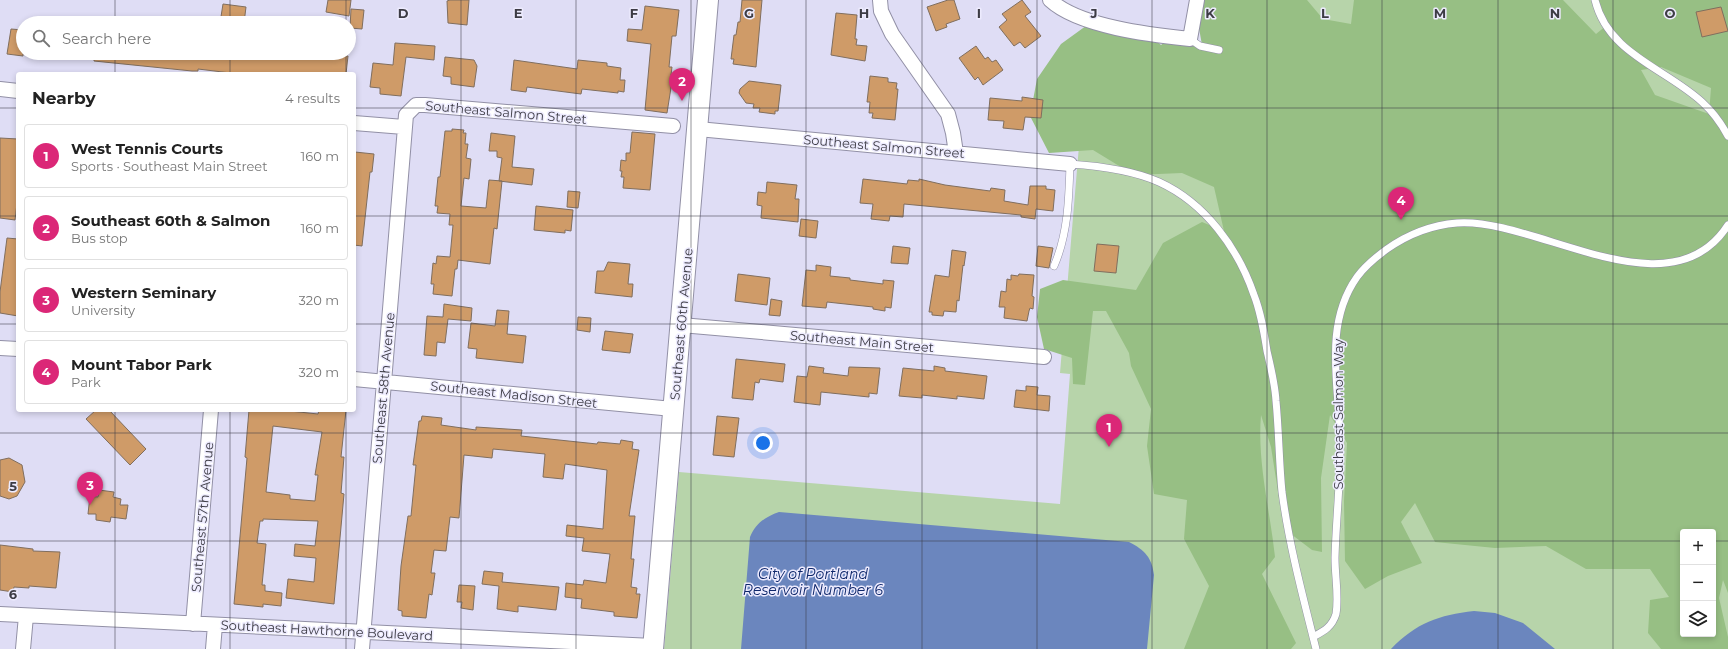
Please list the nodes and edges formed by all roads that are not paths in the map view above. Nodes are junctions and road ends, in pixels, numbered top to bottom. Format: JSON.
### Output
{"nodes":[{"id":1,"x":708,"y":0,"type":"edge"},
{"id":2,"x":880,"y":0,"type":"edge"},
{"id":3,"x":1050,"y":0,"type":"edge"},
{"id":4,"x":1196,"y":0,"type":"edge"},
{"id":5,"x":1594,"y":0,"type":"edge"},
{"id":6,"x":1190,"y":39,"type":"junction"},
{"id":7,"x":1219,"y":50,"type":"dead end"},
{"id":8,"x":0,"y":89,"type":"edge"},
{"id":9,"x":16,"y":91,"type":"edge"},
{"id":10,"x":356,"y":123,"type":"edge"},
{"id":11,"x":673,"y":126,"type":"dead end"},
{"id":12,"x":404,"y":127,"type":"junction"},
{"id":13,"x":698,"y":129,"type":"junction"},
{"id":14,"x":1728,"y":136,"type":"edge"},
{"id":15,"x":956,"y":153,"type":"junction"},
{"id":16,"x":1070,"y":164,"type":"junction"},
{"id":17,"x":1728,"y":226,"type":"edge"},
{"id":18,"x":1054,"y":266,"type":"dead end"},
{"id":19,"x":681,"y":325,"type":"junction"},
{"id":20,"x":0,"y":348,"type":"edge"},
{"id":21,"x":16,"y":349,"type":"edge"},
{"id":22,"x":1044,"y":356,"type":"dead end"},
{"id":23,"x":356,"y":379,"type":"edge"},
{"id":24,"x":383,"y":381,"type":"junction"},
{"id":25,"x":673,"y":409,"type":"junction"},
{"id":26,"x":211,"y":412,"type":"edge"},
{"id":27,"x":0,"y":614,"type":"edge"},
{"id":28,"x":26,"y":616,"type":"junction"},
{"id":29,"x":193,"y":624,"type":"junction"},
{"id":30,"x":215,"y":625,"type":"junction"},
{"id":31,"x":363,"y":632,"type":"junction"},
{"id":32,"x":1313,"y":637,"type":"junction"},
{"id":33,"x":505,"y":644,"type":"edge"},
{"id":34,"x":653,"y":648,"type":"edge"},
{"id":35,"x":23,"y":649,"type":"edge"},
{"id":36,"x":213,"y":649,"type":"edge"},
{"id":37,"x":362,"y":649,"type":"edge"},
{"id":38,"x":1316,"y":649,"type":"edge"}],
"edges":[{"from":1,"to":13,"type":"main road","name":"Southeast 60th Avenue"},
{"from":2,"to":15,"type":"street"},
{"from":3,"to":6,"type":"street"},
{"from":4,"to":6,"type":"street"},
{"from":5,"to":14,"type":"lane"},
{"from":6,"to":7,"type":"lane"},
{"from":8,"to":9,"type":"street"},
{"from":10,"to":12,"type":"street"},
{"from":11,"to":12,"type":"street","name":"Southeast Salmon Street"},
{"from":12,"to":24,"type":"street","name":"Southeast 58th Avenue"},
{"from":13,"to":15,"type":"street","name":"Southeast Salmon Street"},
{"from":13,"to":19,"type":"main road","name":"Southeast 60th Avenue"},
{"from":15,"to":16,"type":"street","name":"Southeast Salmon Street"},
{"from":16,"to":18,"type":"lane"},
{"from":16,"to":32,"type":"lane"},
{"from":17,"to":32,"type":"lane","name":"Southeast Salmon Way"},
{"from":19,"to":22,"type":"street","name":"Southeast Main Street"},
{"from":19,"to":25,"type":"main road","name":"Southeast 60th Avenue"},
{"from":20,"to":21,"type":"street"},
{"from":23,"to":24,"type":"street","name":"Southeast Madison Street"},
{"from":24,"to":25,"type":"street","name":"Southeast Madison Street"},
{"from":24,"to":31,"type":"street","name":"Southeast 58th Avenue"},
{"from":25,"to":34,"type":"main road","name":"Southeast 60th Avenue"},
{"from":26,"to":29,"type":"street","name":"Southeast 57th Avenue"},
{"from":27,"to":28,"type":"street","name":"Southeast Hawthorne Boulevard"},
{"from":28,"to":29,"type":"street","name":"Southeast Hawthorne Boulevard"},
{"from":28,"to":35,"type":"street"},
{"from":29,"to":30,"type":"street","name":"Southeast Hawthorne Boulevard"},
{"from":30,"to":31,"type":"street","name":"Southeast Hawthorne Boulevard"},
{"from":30,"to":36,"type":"street"},
{"from":31,"to":33,"type":"street","name":"Southeast Hawthorne Boulevard"},
{"from":31,"to":37,"type":"street","name":"Southeast 58th Avenue"},
{"from":32,"to":38,"type":"lane"},
{"from":33,"to":34,"type":"street","name":"Southeast Hawthorne Boulevard"}]}
